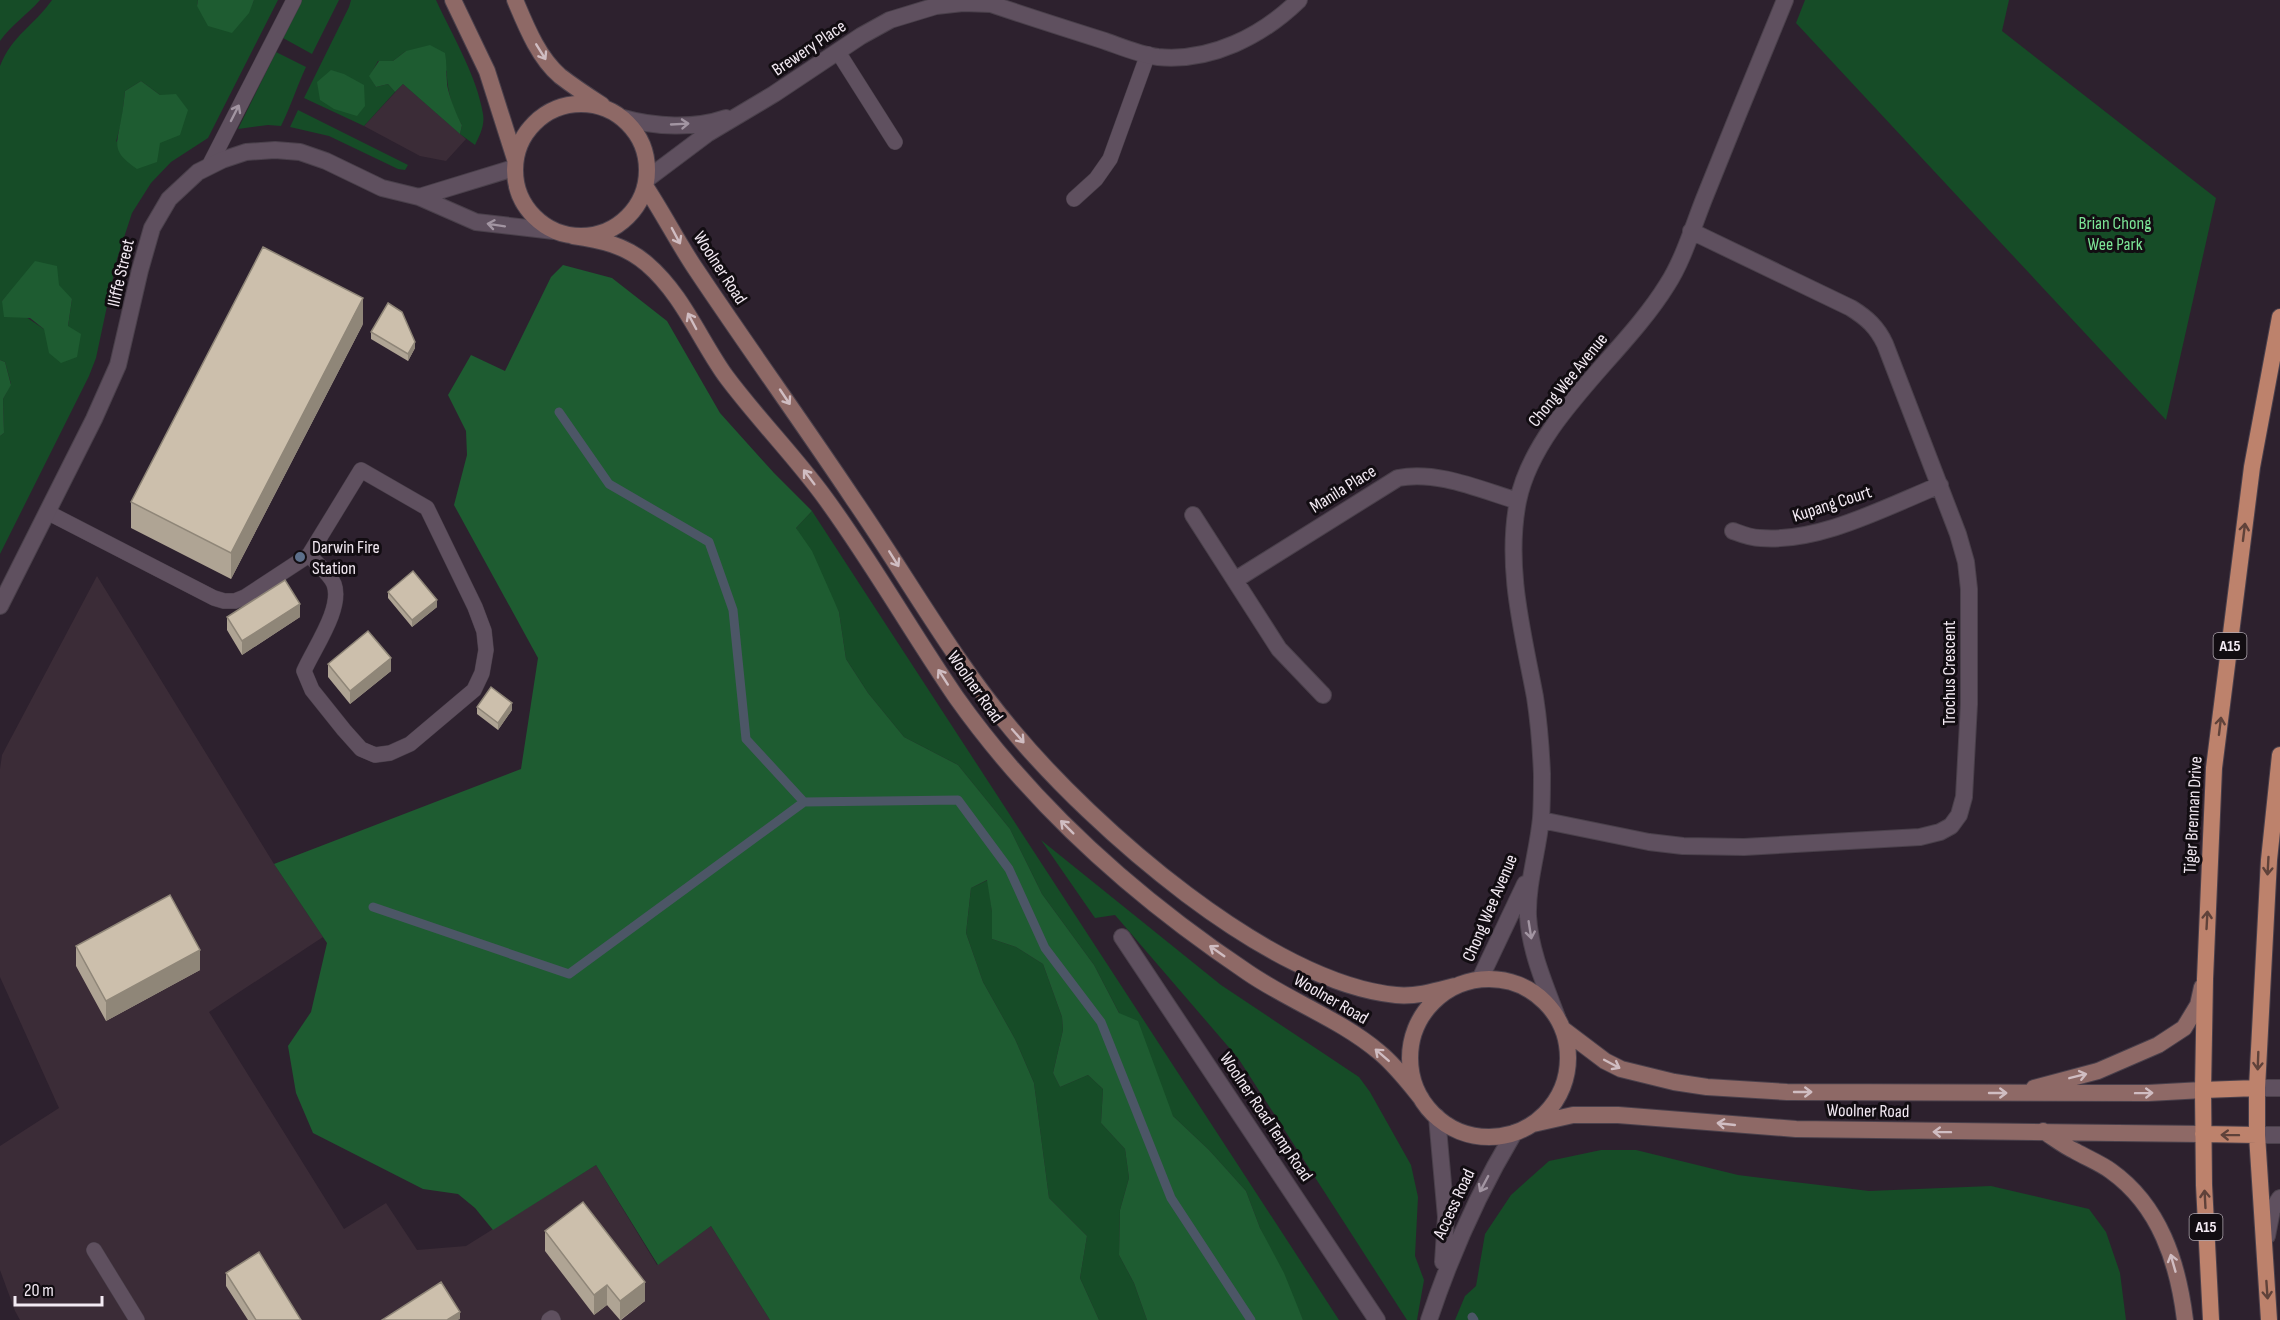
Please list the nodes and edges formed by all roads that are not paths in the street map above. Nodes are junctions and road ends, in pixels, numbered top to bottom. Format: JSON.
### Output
{"nodes":[{"id":1,"x":294,"y":0,"type":"edge"},
{"id":2,"x":453,"y":0,"type":"edge"},
{"id":3,"x":515,"y":0,"type":"edge"},
{"id":4,"x":1299,"y":0,"type":"edge"},
{"id":5,"x":1785,"y":0,"type":"edge"},
{"id":6,"x":838,"y":52,"type":"junction"},
{"id":7,"x":1148,"y":54,"type":"junction"},
{"id":8,"x":747,"y":111,"type":"junction"},
{"id":9,"x":616,"y":114,"type":"junction"},
{"id":10,"x":895,"y":142,"type":"dead end"},
{"id":11,"x":515,"y":163,"type":"junction"},
{"id":12,"x":209,"y":166,"type":"junction"},
{"id":13,"x":646,"y":183,"type":"junction"},
{"id":14,"x":419,"y":197,"type":"junction"},
{"id":15,"x":1074,"y":199,"type":"dead end"},
{"id":16,"x":554,"y":231,"type":"junction"},
{"id":17,"x":1691,"y":231,"type":"junction"},
{"id":18,"x":573,"y":236,"type":"junction"},
{"id":19,"x":2280,"y":317,"type":"edge"},
{"id":20,"x":1940,"y":485,"type":"junction"},
{"id":21,"x":1518,"y":501,"type":"junction"},
{"id":22,"x":47,"y":512,"type":"junction"},
{"id":23,"x":1193,"y":514,"type":"dead end"},
{"id":24,"x":1733,"y":531,"type":"dead end"},
{"id":25,"x":309,"y":555,"type":"junction"},
{"id":26,"x":1235,"y":580,"type":"junction"},
{"id":27,"x":0,"y":606,"type":"edge"},
{"id":28,"x":1323,"y":695,"type":"dead end"},
{"id":29,"x":2280,"y":755,"type":"edge"},
{"id":30,"x":2273,"y":808,"type":"junction"},
{"id":31,"x":1541,"y":820,"type":"junction"},
{"id":32,"x":2280,"y":825,"type":"edge"},
{"id":33,"x":1535,"y":851,"type":"junction"},
{"id":34,"x":1122,"y":937,"type":"dead end"},
{"id":35,"x":1480,"y":979,"type":"junction"},
{"id":36,"x":2205,"y":979,"type":"junction"},
{"id":37,"x":1455,"y":986,"type":"junction"},
{"id":38,"x":1561,"y":1023,"type":"junction"},
{"id":39,"x":2258,"y":1088,"type":"junction"},
{"id":40,"x":2280,"y":1088,"type":"edge"},
{"id":41,"x":2203,"y":1090,"type":"junction"},
{"id":42,"x":2022,"y":1093,"type":"junction"},
{"id":43,"x":1421,"y":1098,"type":"junction"},
{"id":44,"x":1437,"y":1117,"type":"junction"},
{"id":45,"x":1533,"y":1124,"type":"junction"},
{"id":46,"x":2043,"y":1131,"type":"junction"},
{"id":47,"x":1514,"y":1133,"type":"junction"},
{"id":48,"x":2203,"y":1134,"type":"junction"},
{"id":49,"x":2257,"y":1135,"type":"junction"},
{"id":50,"x":2280,"y":1135,"type":"edge"},
{"id":51,"x":2280,"y":1197,"type":"edge"},
{"id":52,"x":94,"y":1250,"type":"dead end"},
{"id":53,"x":2265,"y":1261,"type":"junction"},
{"id":54,"x":1437,"y":1295,"type":"junction"},
{"id":55,"x":137,"y":1320,"type":"edge"},
{"id":56,"x":1377,"y":1320,"type":"edge"},
{"id":57,"x":1429,"y":1320,"type":"edge"},
{"id":58,"x":2185,"y":1320,"type":"edge"},
{"id":59,"x":2211,"y":1320,"type":"edge"},
{"id":60,"x":2269,"y":1320,"type":"edge"}],
"edges":[{"from":12,"to":1,"type":"lane","one_way":true},
{"from":2,"to":11,"type":"main road"},
{"from":3,"to":9,"type":"main road","one_way":true},
{"from":4,"to":7,"type":"street","name":"Brewery Place"},
{"from":5,"to":17,"type":"street","name":"Chong Wee Avenue"},
{"from":6,"to":7,"type":"street","name":"Brewery Place"},
{"from":6,"to":8,"type":"street","name":"Brewery Place"},
{"from":6,"to":10,"type":"lane"},
{"from":7,"to":15,"type":"lane"},
{"from":9,"to":8,"type":"street","one_way":true},
{"from":8,"to":13,"type":"street"},
{"from":9,"to":11,"type":"main road"},
{"from":9,"to":13,"type":"main road"},
{"from":11,"to":14,"type":"street"},
{"from":11,"to":16,"type":"main road"},
{"from":12,"to":14,"type":"street","name":"Iliffe Street"},
{"from":12,"to":22,"type":"street","name":"Iliffe Street"},
{"from":13,"to":18,"type":"main road"},
{"from":13,"to":37,"type":"main road","name":"Woolner Road","one_way":true},
{"from":16,"to":14,"type":"street","name":"Iliffe Street","one_way":true},
{"from":16,"to":18,"type":"main road"},
{"from":17,"to":20,"type":"street","name":"Trochus Crescent"},
{"from":17,"to":21,"type":"street","name":"Chong Wee Avenue"},
{"from":43,"to":18,"type":"main road","name":"Woolner Road","one_way":true},
{"from":36,"to":19,"type":"main road","name":"Tiger Brennan Drive","number":"A15","one_way":true},
{"from":20,"to":24,"type":"street","name":"Kupang Court"},
{"from":20,"to":31,"type":"street","name":"Trochus Crescent"},
{"from":21,"to":26,"type":"street","name":"Manila Place"},
{"from":21,"to":31,"type":"street","name":"Chong Wee Avenue"},
{"from":22,"to":25,"type":"lane"},
{"from":22,"to":27,"type":"street","name":"Iliffe Street"},
{"from":23,"to":26,"type":"street"},
{"from":25,"to":25,"type":"lane"},
{"from":26,"to":28,"type":"street"},
{"from":29,"to":30,"type":"main road"},
{"from":30,"to":32,"type":"street"},
{"from":30,"to":39,"type":"main road","one_way":true},
{"from":31,"to":33,"type":"street","name":"Chong Wee Avenue"},
{"from":33,"to":35,"type":"street","name":"Chong Wee Avenue"},
{"from":33,"to":38,"type":"street","name":"Chong Wee Avenue","one_way":true},
{"from":34,"to":56,"type":"street","name":"Woolner Road Temp Road"},
{"from":35,"to":37,"type":"main road"},
{"from":35,"to":38,"type":"main road"},
{"from":36,"to":41,"type":"main road","name":"Tiger Brennan Drive","number":"A15"},
{"from":42,"to":36,"type":"main road","one_way":true},
{"from":37,"to":43,"type":"main road"},
{"from":38,"to":42,"type":"main road","name":"Woolner Road","one_way":true},
{"from":38,"to":45,"type":"main road"},
{"from":39,"to":40,"type":"street"},
{"from":39,"to":41,"type":"main road"},
{"from":39,"to":49,"type":"main road"},
{"from":42,"to":41,"type":"main road","name":"Woolner Road","one_way":true},
{"from":41,"to":48,"type":"main road","name":"Tiger Brennan Drive","number":"A15"},
{"from":43,"to":44,"type":"main road"},
{"from":44,"to":47,"type":"main road"},
{"from":44,"to":54,"type":"street","name":"Access Road"},
{"from":46,"to":45,"type":"main road","name":"Woolner Road","one_way":true},
{"from":45,"to":47,"type":"main road"},
{"from":46,"to":48,"type":"main road","name":"Woolner Road"},
{"from":58,"to":46,"type":"main road","one_way":true},
{"from":47,"to":54,"type":"street","name":"Access Road","one_way":true},
{"from":49,"to":48,"type":"main road","one_way":true},
{"from":59,"to":48,"type":"main road","name":"Tiger Brennan Drive","number":"A15","one_way":true},
{"from":49,"to":50,"type":"street"},
{"from":49,"to":53,"type":"main road"},
{"from":51,"to":53,"type":"street"},
{"from":52,"to":55,"type":"lane"},
{"from":53,"to":60,"type":"main road","one_way":true},
{"from":54,"to":57,"type":"street","name":"Access Road"}]}
